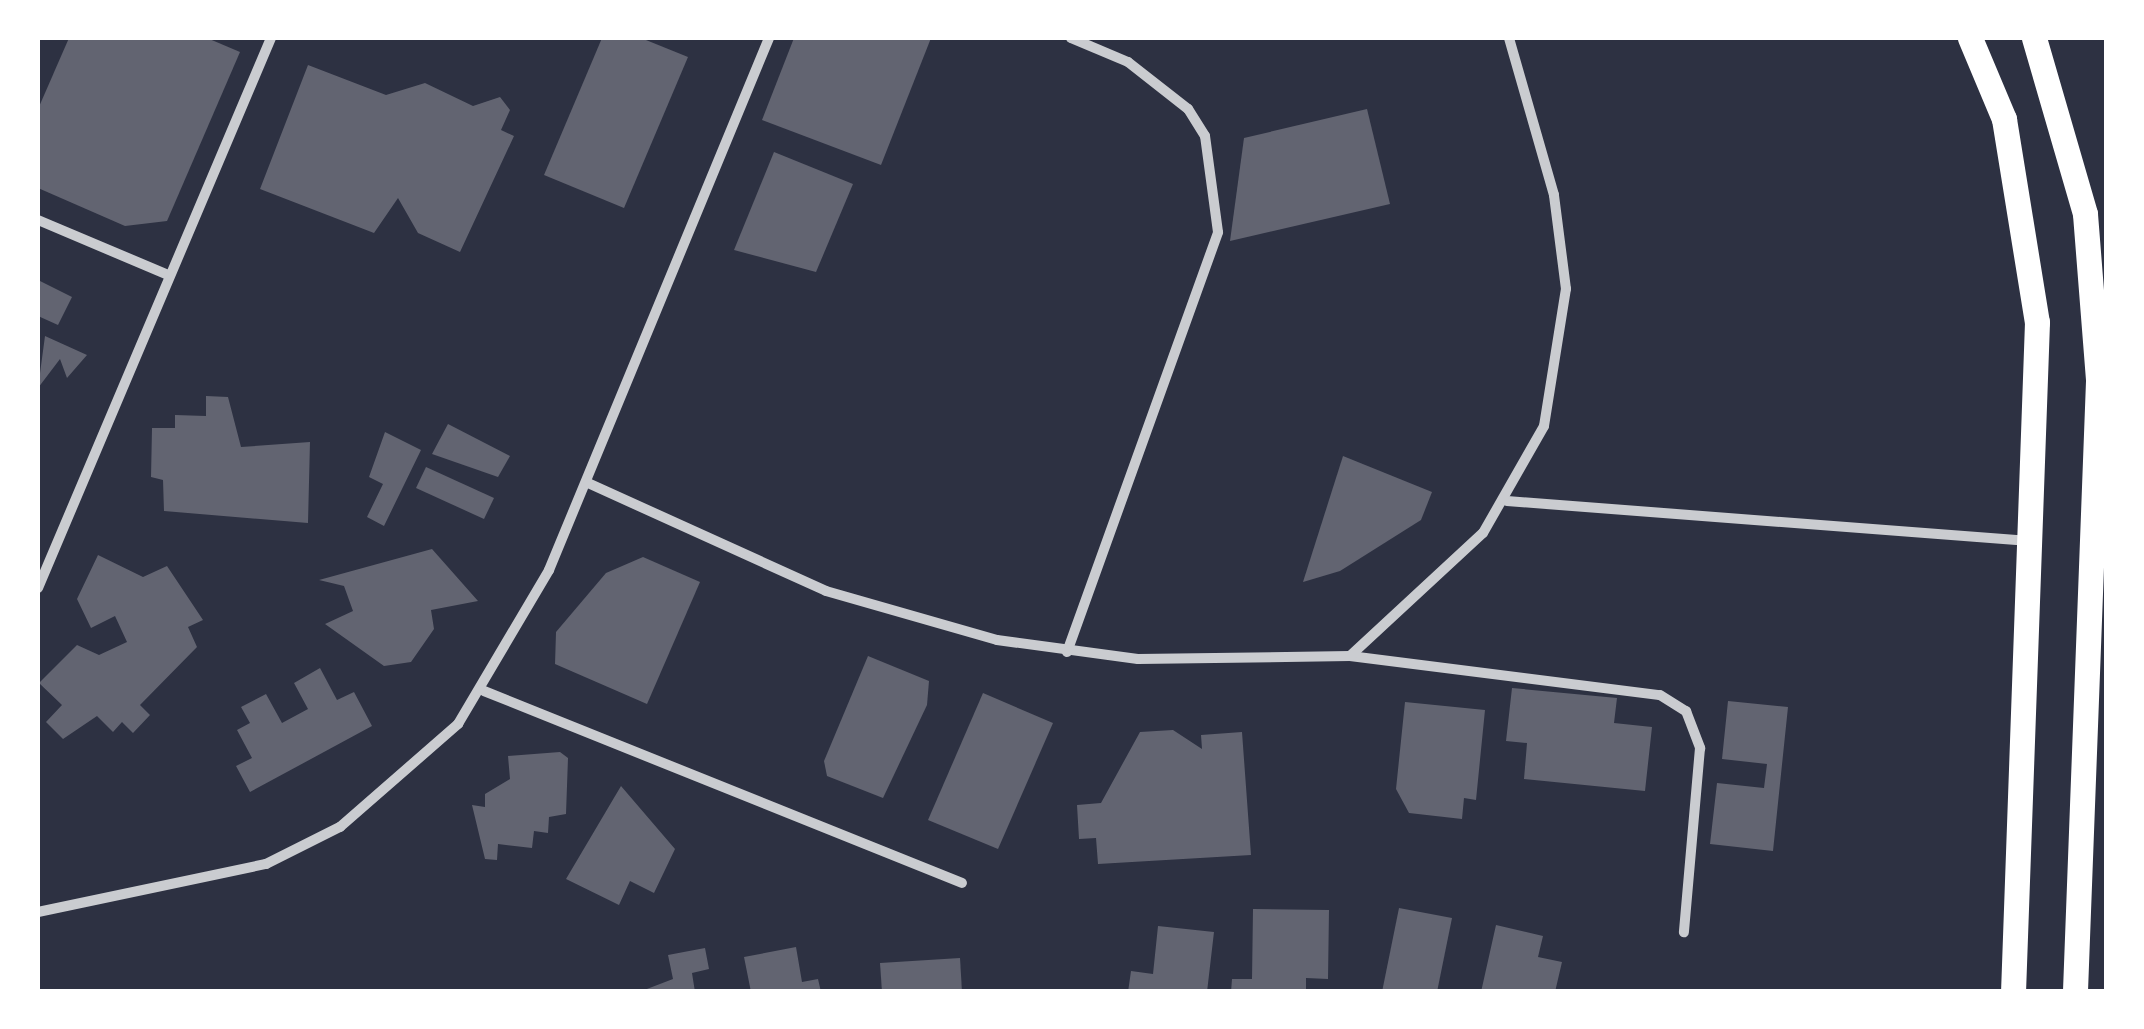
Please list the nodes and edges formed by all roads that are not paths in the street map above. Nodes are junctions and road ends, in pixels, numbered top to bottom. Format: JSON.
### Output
{"nodes":[{"id":1,"x":270,"y":38,"type":"edge"},
{"id":2,"x":770,"y":38,"type":"edge"},
{"id":3,"x":1070,"y":38,"type":"edge"},
{"id":4,"x":1509,"y":38,"type":"edge"},
{"id":5,"x":1970,"y":38,"type":"edge"},
{"id":6,"x":2034,"y":38,"type":"edge"},
{"id":7,"x":38,"y":220,"type":"edge"},
{"id":8,"x":168,"y":275,"type":"junction"},
{"id":9,"x":588,"y":483,"type":"junction"},
{"id":10,"x":1507,"y":501,"type":"junction"},
{"id":11,"x":2034,"y":542,"type":"junction"},
{"id":12,"x":38,"y":588,"type":"edge"},
{"id":13,"x":1068,"y":652,"type":"junction"},
{"id":14,"x":1350,"y":656,"type":"junction"},
{"id":15,"x":484,"y":691,"type":"junction"},
{"id":16,"x":962,"y":883,"type":"dead end"},
{"id":17,"x":38,"y":912,"type":"edge"},
{"id":18,"x":1684,"y":932,"type":"dead end"},
{"id":19,"x":2013,"y":992,"type":"edge"},
{"id":20,"x":2074,"y":992,"type":"edge"}],
"edges":[{"from":1,"to":8,"type":"street"},
{"from":2,"to":9,"type":"street"},
{"from":3,"to":13,"type":"street"},
{"from":4,"to":10,"type":"street"},
{"from":5,"to":11,"type":"main road"},
{"from":6,"to":20,"type":"main road"},
{"from":7,"to":8,"type":"street"},
{"from":8,"to":12,"type":"street"},
{"from":9,"to":13,"type":"street"},
{"from":9,"to":15,"type":"street"},
{"from":10,"to":11,"type":"street"},
{"from":10,"to":14,"type":"street"},
{"from":11,"to":19,"type":"main road"},
{"from":13,"to":14,"type":"street"},
{"from":14,"to":18,"type":"street"},
{"from":15,"to":16,"type":"street"},
{"from":15,"to":17,"type":"street"}]}
